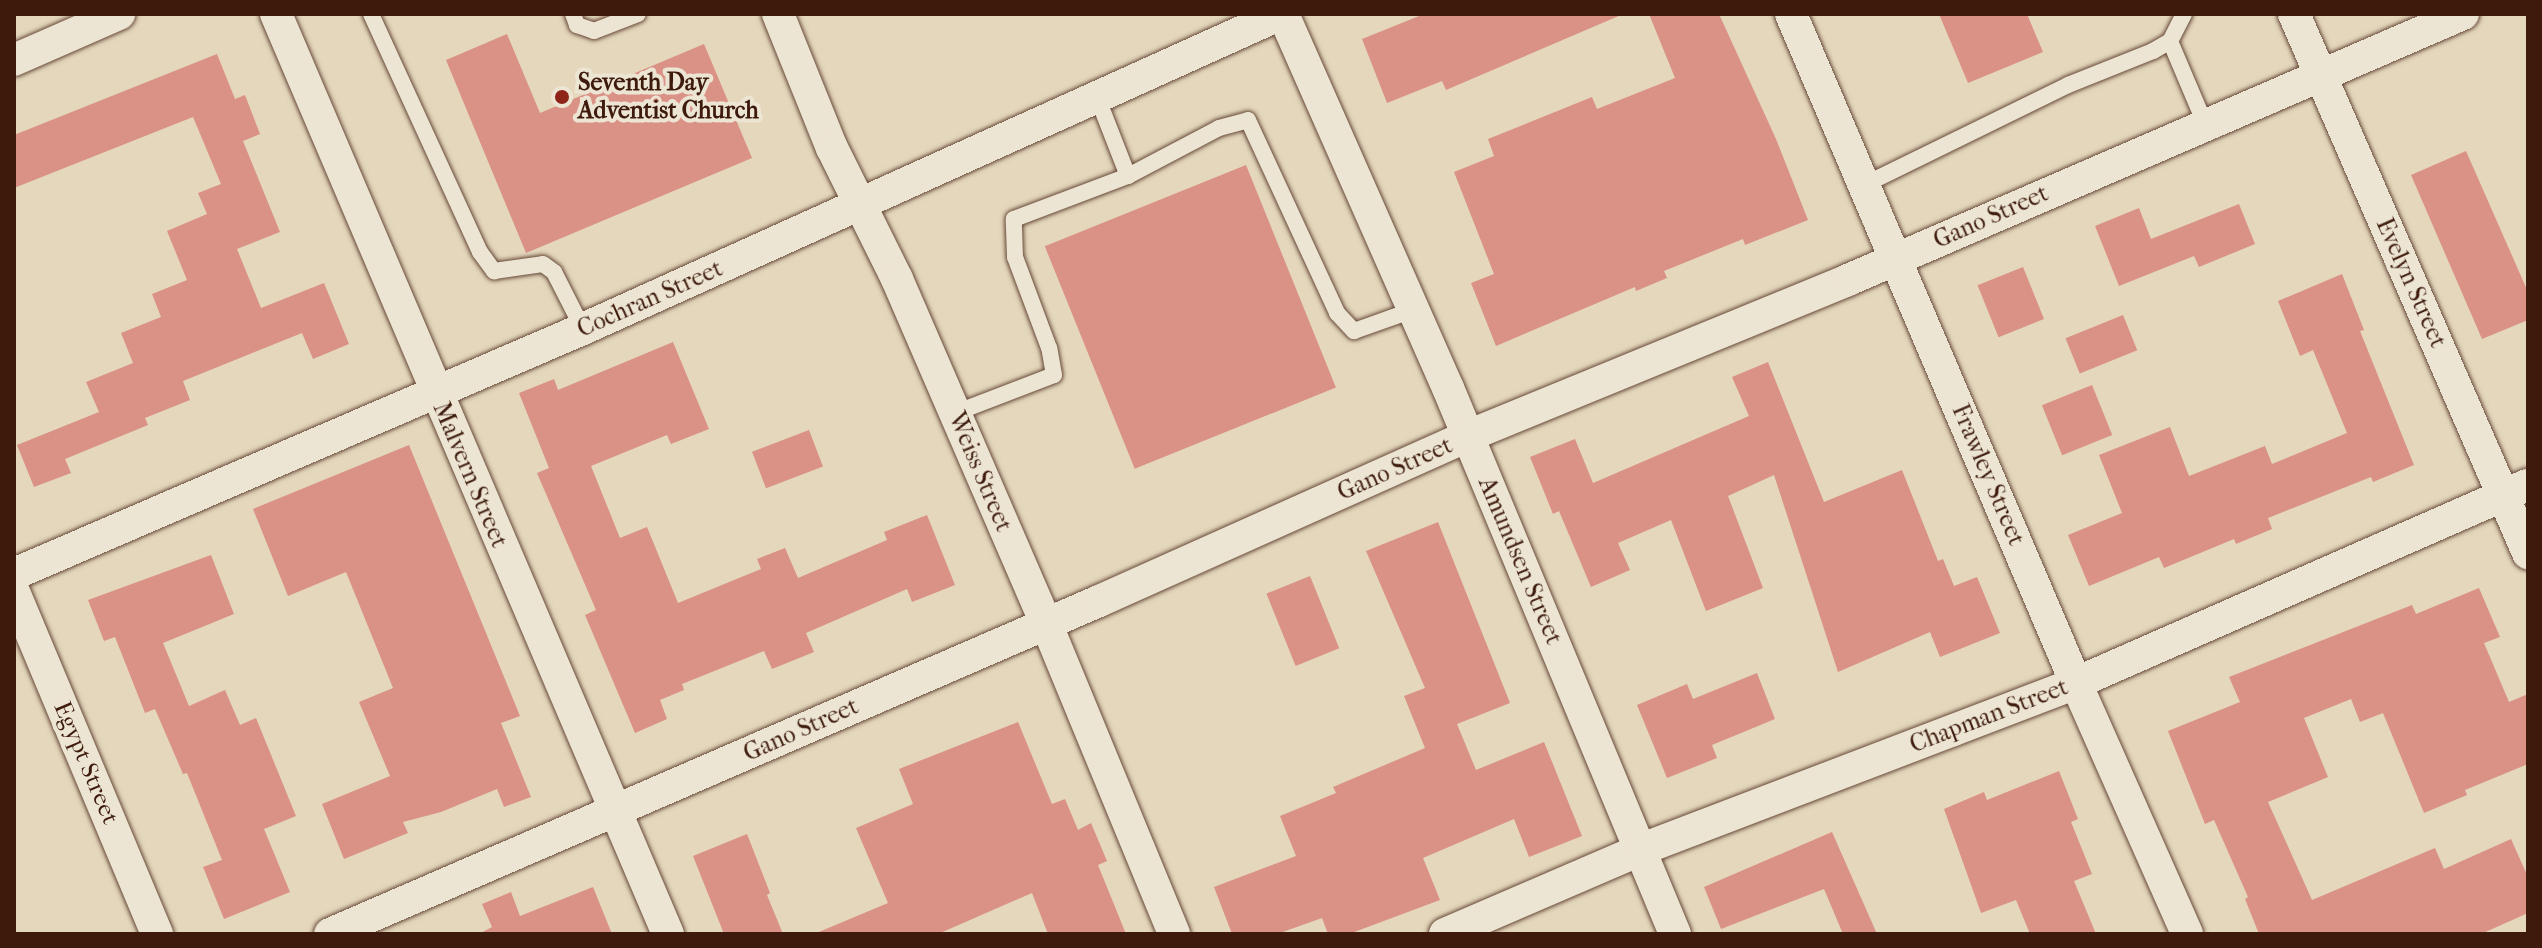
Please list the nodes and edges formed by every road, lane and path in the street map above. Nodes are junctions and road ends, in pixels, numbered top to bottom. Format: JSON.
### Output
{"nodes":[{"id":1,"x":119,"y":14,"type":"edge"},
{"id":2,"x":276,"y":14,"type":"edge"},
{"id":3,"x":371,"y":14,"type":"edge"},
{"id":4,"x":573,"y":14,"type":"edge"},
{"id":5,"x":638,"y":14,"type":"edge"},
{"id":6,"x":778,"y":14,"type":"edge"},
{"id":7,"x":1282,"y":14,"type":"edge"},
{"id":8,"x":1791,"y":14,"type":"edge"},
{"id":9,"x":2184,"y":14,"type":"edge"},
{"id":10,"x":2294,"y":14,"type":"edge"},
{"id":11,"x":2463,"y":14,"type":"edge"},
{"id":12,"x":2170,"y":41,"type":"junction"},
{"id":13,"x":14,"y":60,"type":"edge"},
{"id":14,"x":2320,"y":74,"type":"junction"},
{"id":15,"x":1098,"y":99,"type":"junction"},
{"id":16,"x":2205,"y":124,"type":"junction"},
{"id":17,"x":1128,"y":176,"type":"junction"},
{"id":18,"x":1864,"y":185,"type":"junction"},
{"id":19,"x":862,"y":205,"type":"junction"},
{"id":20,"x":1896,"y":259,"type":"junction"},
{"id":21,"x":1413,"y":310,"type":"junction"},
{"id":22,"x":583,"y":329,"type":"junction"},
{"id":23,"x":435,"y":393,"type":"junction"},
{"id":24,"x":955,"y":413,"type":"junction"},
{"id":25,"x":1468,"y":436,"type":"junction"},
{"id":26,"x":2516,"y":491,"type":"edge"},
{"id":27,"x":2528,"y":553,"type":"edge"},
{"id":28,"x":14,"y":574,"type":"edge"},
{"id":29,"x":14,"y":592,"type":"edge"},
{"id":30,"x":1046,"y":623,"type":"junction"},
{"id":31,"x":2076,"y":683,"type":"junction"},
{"id":32,"x":615,"y":811,"type":"junction"},
{"id":33,"x":1642,"y":849,"type":"junction"},
{"id":34,"x":157,"y":934,"type":"edge"},
{"id":35,"x":330,"y":934,"type":"edge"},
{"id":36,"x":668,"y":934,"type":"edge"},
{"id":37,"x":1174,"y":934,"type":"edge"},
{"id":38,"x":1445,"y":934,"type":"edge"},
{"id":39,"x":1675,"y":934,"type":"edge"},
{"id":40,"x":2187,"y":934,"type":"edge"}],
"edges":[{"from":1,"to":13,"type":"street"},
{"from":2,"to":23,"type":"street","name":"Malvern Street"},
{"from":3,"to":22,"type":"lane"},
{"from":4,"to":5,"type":"lane"},
{"from":6,"to":19,"type":"street","name":"Weiss Street"},
{"from":7,"to":15,"type":"street","name":"Cochran Street"},
{"from":7,"to":21,"type":"street","name":"Amundsen Street"},
{"from":8,"to":18,"type":"street","name":"Frawley Street"},
{"from":9,"to":12,"type":"lane"},
{"from":10,"to":14,"type":"street","name":"Evelyn Street"},
{"from":11,"to":14,"type":"street","name":"Gano Street"},
{"from":12,"to":16,"type":"lane"},
{"from":12,"to":18,"type":"lane"},
{"from":14,"to":16,"type":"street","name":"Gano Street"},
{"from":14,"to":26,"type":"street","name":"Evelyn Street"},
{"from":15,"to":17,"type":"lane"},
{"from":15,"to":19,"type":"street","name":"Cochran Street"},
{"from":16,"to":20,"type":"street","name":"Gano Street"},
{"from":17,"to":21,"type":"lane"},
{"from":17,"to":24,"type":"lane"},
{"from":18,"to":20,"type":"street","name":"Frawley Street"},
{"from":19,"to":22,"type":"street","name":"Cochran Street"},
{"from":19,"to":24,"type":"street","name":"Weiss Street"},
{"from":20,"to":25,"type":"street","name":"Gano Street"},
{"from":20,"to":31,"type":"street","name":"Frawley Street"},
{"from":21,"to":25,"type":"street","name":"Amundsen Street"},
{"from":22,"to":23,"type":"street","name":"Cochran Street"},
{"from":23,"to":28,"type":"street","name":"Cochran Street"},
{"from":23,"to":32,"type":"street","name":"Malvern Street"},
{"from":24,"to":30,"type":"street","name":"Weiss Street"},
{"from":25,"to":30,"type":"street","name":"Gano Street"},
{"from":25,"to":33,"type":"street","name":"Amundsen Street"},
{"from":26,"to":27,"type":"street","name":"Evelyn Street"},
{"from":26,"to":31,"type":"street","name":"Chapman Street"},
{"from":29,"to":34,"type":"street","name":"Egypt Street"},
{"from":30,"to":32,"type":"street","name":"Gano Street"},
{"from":30,"to":37,"type":"street","name":"Weiss Street"},
{"from":31,"to":33,"type":"street","name":"Chapman Street"},
{"from":31,"to":40,"type":"street","name":"Frawley Street"},
{"from":32,"to":35,"type":"street","name":"Gano Street"},
{"from":32,"to":36,"type":"street","name":"Malvern Street"},
{"from":33,"to":38,"type":"street","name":"Chapman Street"},
{"from":33,"to":39,"type":"street","name":"Amundsen Street"}]}
